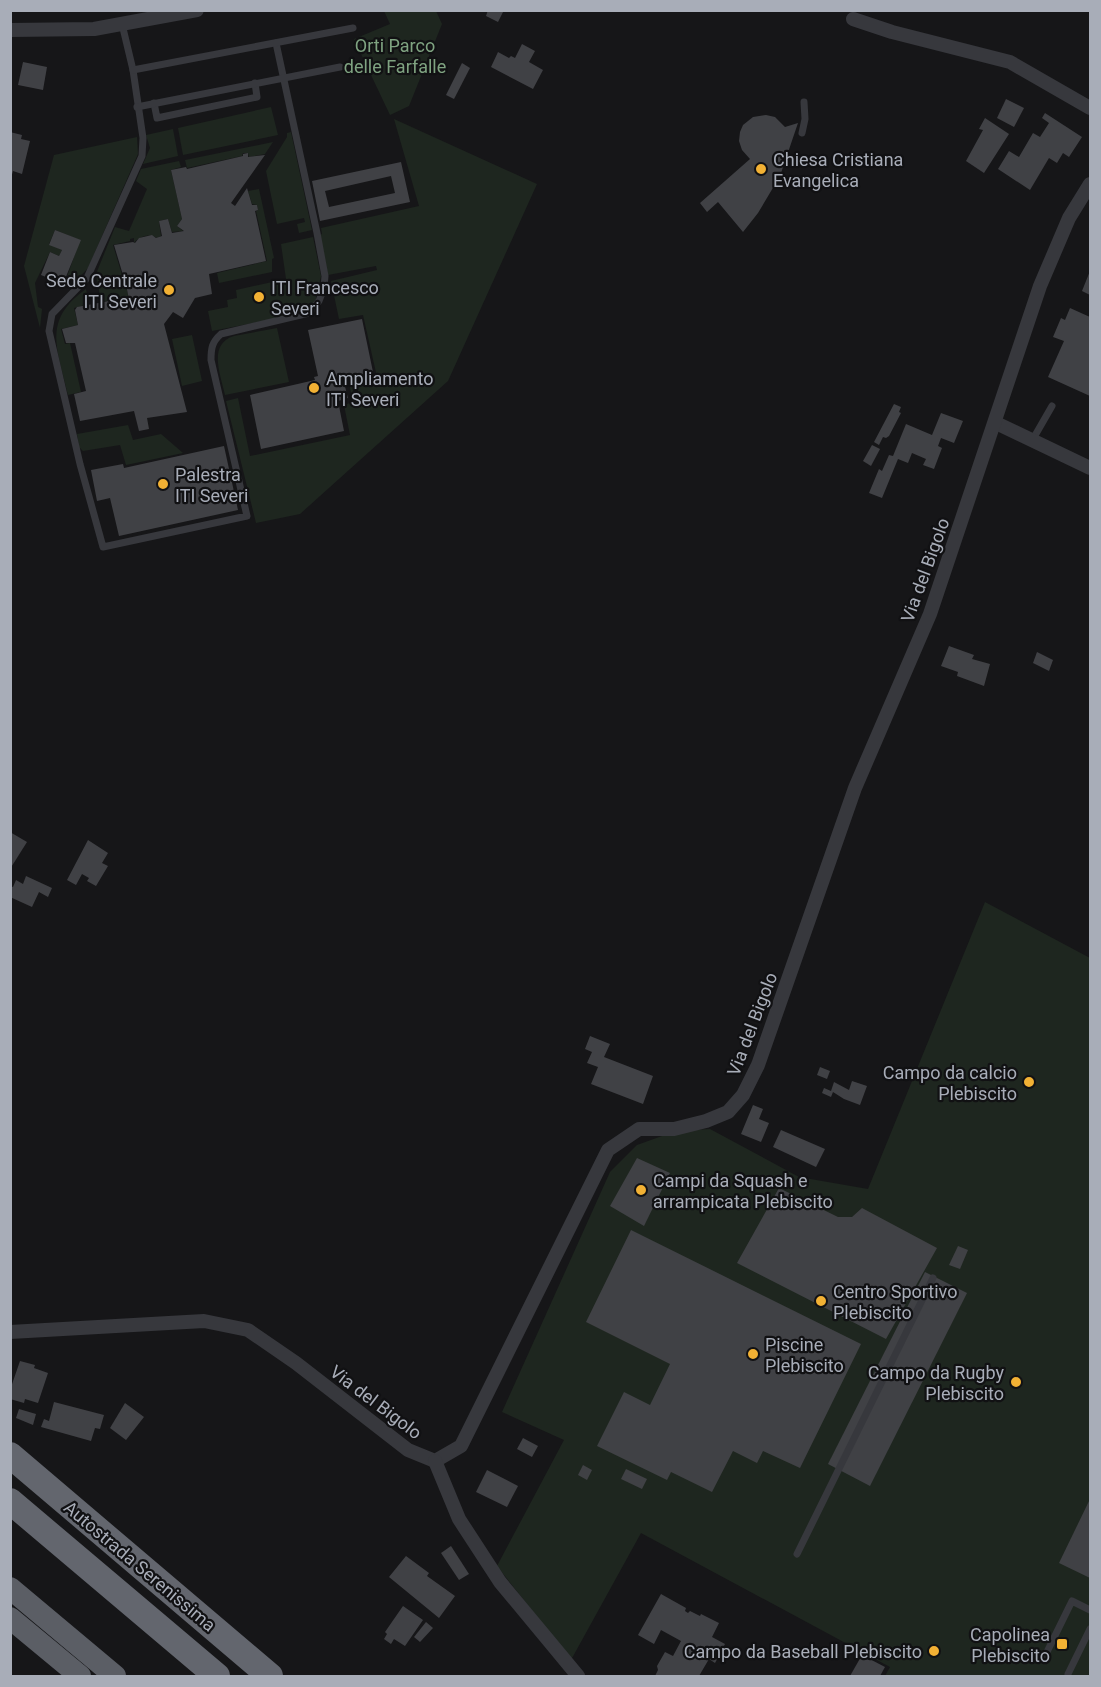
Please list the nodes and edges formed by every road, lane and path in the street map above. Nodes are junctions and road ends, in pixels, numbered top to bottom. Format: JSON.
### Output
{"nodes":[{"id":1,"x":197,"y":10,"type":"edge"},
{"id":2,"x":144,"y":16,"type":"edge"},
{"id":3,"x":853,"y":19,"type":"dead end"},
{"id":4,"x":122,"y":24,"type":"junction"},
{"id":5,"x":353,"y":28,"type":"dead end"},
{"id":6,"x":10,"y":30,"type":"edge"},
{"id":7,"x":276,"y":43,"type":"junction"},
{"id":8,"x":340,"y":67,"type":"dead end"},
{"id":9,"x":133,"y":70,"type":"junction"},
{"id":10,"x":284,"y":77,"type":"junction"},
{"id":11,"x":255,"y":83,"type":"junction"},
{"id":12,"x":804,"y":102,"type":"dead end"},
{"id":13,"x":154,"y":103,"type":"junction"},
{"id":14,"x":137,"y":107,"type":"junction"},
{"id":15,"x":1090,"y":108,"type":"edge"},
{"id":16,"x":802,"y":133,"type":"dead end"},
{"id":17,"x":1090,"y":184,"type":"edge"},
{"id":18,"x":1052,"y":406,"type":"dead end"},
{"id":19,"x":996,"y":423,"type":"junction"},
{"id":20,"x":1033,"y":439,"type":"junction"},
{"id":21,"x":1090,"y":468,"type":"edge"},
{"id":22,"x":933,"y":1278,"type":"dead end"},
{"id":23,"x":10,"y":1332,"type":"edge"},
{"id":24,"x":10,"y":1455,"type":"edge"},
{"id":25,"x":435,"y":1461,"type":"junction"},
{"id":26,"x":10,"y":1501,"type":"edge"},
{"id":27,"x":797,"y":1554,"type":"dead end"},
{"id":28,"x":10,"y":1588,"type":"edge"},
{"id":29,"x":1090,"y":1610,"type":"edge"},
{"id":30,"x":10,"y":1618,"type":"edge"},
{"id":31,"x":1090,"y":1629,"type":"edge"},
{"id":32,"x":1044,"y":1658,"type":"dead end"},
{"id":33,"x":1068,"y":1674,"type":"dead end"},
{"id":34,"x":80,"y":1677,"type":"edge"},
{"id":35,"x":115,"y":1677,"type":"edge"},
{"id":36,"x":217,"y":1677,"type":"edge"},
{"id":37,"x":270,"y":1677,"type":"edge"},
{"id":38,"x":578,"y":1677,"type":"edge"}],
"edges":[{"from":1,"to":2,"type":"street"},
{"from":2,"to":4,"type":"street"},
{"from":3,"to":15,"type":"street"},
{"from":4,"to":6,"type":"street"},
{"from":4,"to":9,"type":"lane"},
{"from":5,"to":7,"type":"lane"},
{"from":7,"to":9,"type":"lane"},
{"from":7,"to":10,"type":"lane"},
{"from":8,"to":10,"type":"lane"},
{"from":9,"to":14,"type":"lane"},
{"from":10,"to":11,"type":"lane"},
{"from":10,"to":14,"type":"lane"},
{"from":11,"to":13,"type":"lane"},
{"from":11,"to":13,"type":"lane"},
{"from":12,"to":16,"type":"lane"},
{"from":13,"to":14,"type":"lane"},
{"from":17,"to":19,"type":"street","name":"Via del Bigolo"},
{"from":18,"to":20,"type":"lane"},
{"from":19,"to":20,"type":"street"},
{"from":19,"to":25,"type":"street","name":"Via del Bigolo"},
{"from":20,"to":21,"type":"street"},
{"from":22,"to":27,"type":"lane"},
{"from":23,"to":25,"type":"street","name":"Via del Bigolo"},
{"from":24,"to":37,"type":"highway","name":"Autostrada Serenissima"},
{"from":25,"to":38,"type":"street"},
{"from":26,"to":36,"type":"highway","name":"Autostrada Serenissima"},
{"from":28,"to":35,"type":"highway"},
{"from":29,"to":32,"type":"lane"},
{"from":30,"to":34,"type":"highway"},
{"from":31,"to":33,"type":"lane"}]}
